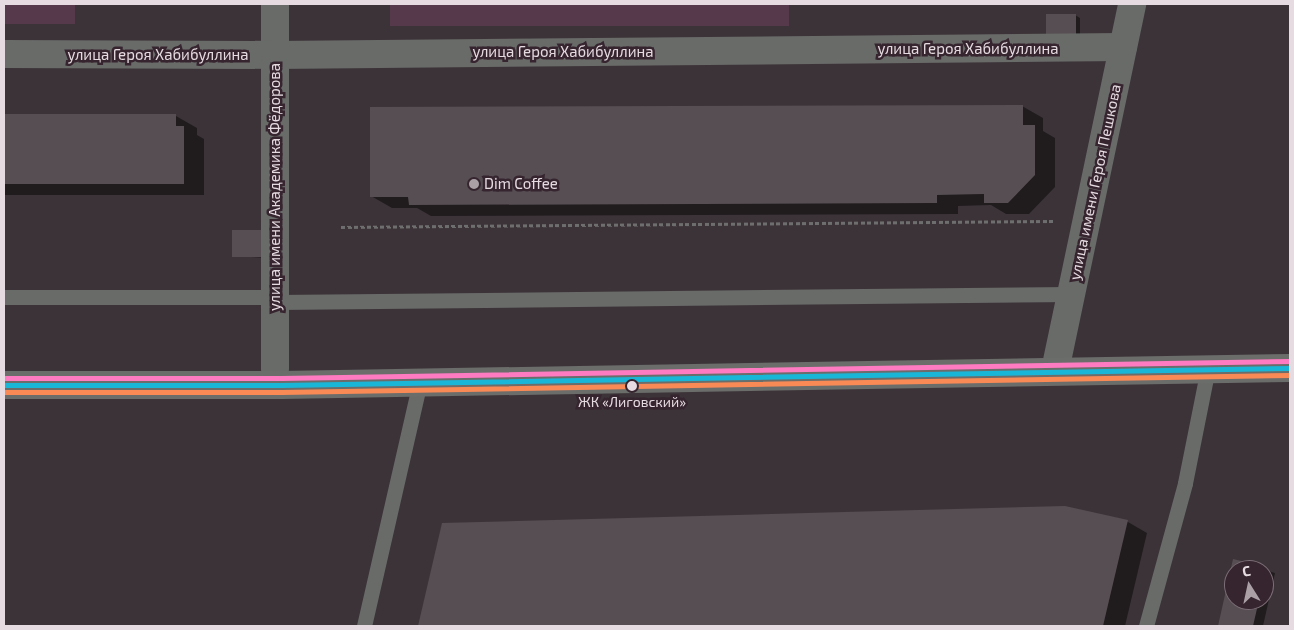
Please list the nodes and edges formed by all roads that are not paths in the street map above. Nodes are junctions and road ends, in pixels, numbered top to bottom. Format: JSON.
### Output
{"nodes":[{"id":1,"x":275,"y":4,"type":"edge"},
{"id":2,"x":1132,"y":4,"type":"edge"},
{"id":3,"x":1123,"y":47,"type":"junction"},
{"id":4,"x":4,"y":54,"type":"edge"},
{"id":5,"x":275,"y":55,"type":"junction"},
{"id":6,"x":1071,"y":294,"type":"junction"},
{"id":7,"x":4,"y":297,"type":"edge"},
{"id":8,"x":276,"y":300,"type":"junction"},
{"id":9,"x":1290,"y":356,"type":"edge"},
{"id":10,"x":1057,"y":361,"type":"junction"},
{"id":11,"x":1209,"y":363,"type":"junction"},
{"id":12,"x":1290,"y":368,"type":"edge"},
{"id":13,"x":275,"y":369,"type":"junction"},
{"id":14,"x":4,"y":370,"type":"edge"},
{"id":15,"x":420,"y":382,"type":"junction"},
{"id":16,"x":4,"y":385,"type":"edge"},
{"id":17,"x":364,"y":626,"type":"edge"},
{"id":18,"x":1146,"y":626,"type":"edge"}],
"edges":[{"from":1,"to":5,"type":"street","name":"улица имени Академика Фёдорова"},
{"from":2,"to":3,"type":"street","name":"улица имени Героя Пешкова"},
{"from":3,"to":5,"type":"street","name":"улица Героя Хабибуллина"},
{"from":3,"to":6,"type":"street","name":"улица имени Героя Пешкова"},
{"from":4,"to":5,"type":"street","name":"улица Героя Хабибуллина"},
{"from":5,"to":8,"type":"street","name":"улица имени Академика Фёдорова"},
{"from":6,"to":8,"type":"lane"},
{"from":6,"to":10,"type":"street","name":"улица имени Героя Пешкова"},
{"from":7,"to":8,"type":"lane"},
{"from":8,"to":13,"type":"street","name":"улица имени Академика Фёдорова"},
{"from":9,"to":11,"type":"street"},
{"from":10,"to":11,"type":"street"},
{"from":10,"to":13,"type":"street"},
{"from":11,"to":12,"type":"street"},
{"from":11,"to":15,"type":"street"},
{"from":11,"to":18,"type":"lane"},
{"from":13,"to":14,"type":"street"},
{"from":15,"to":16,"type":"street"},
{"from":15,"to":17,"type":"lane"}]}
